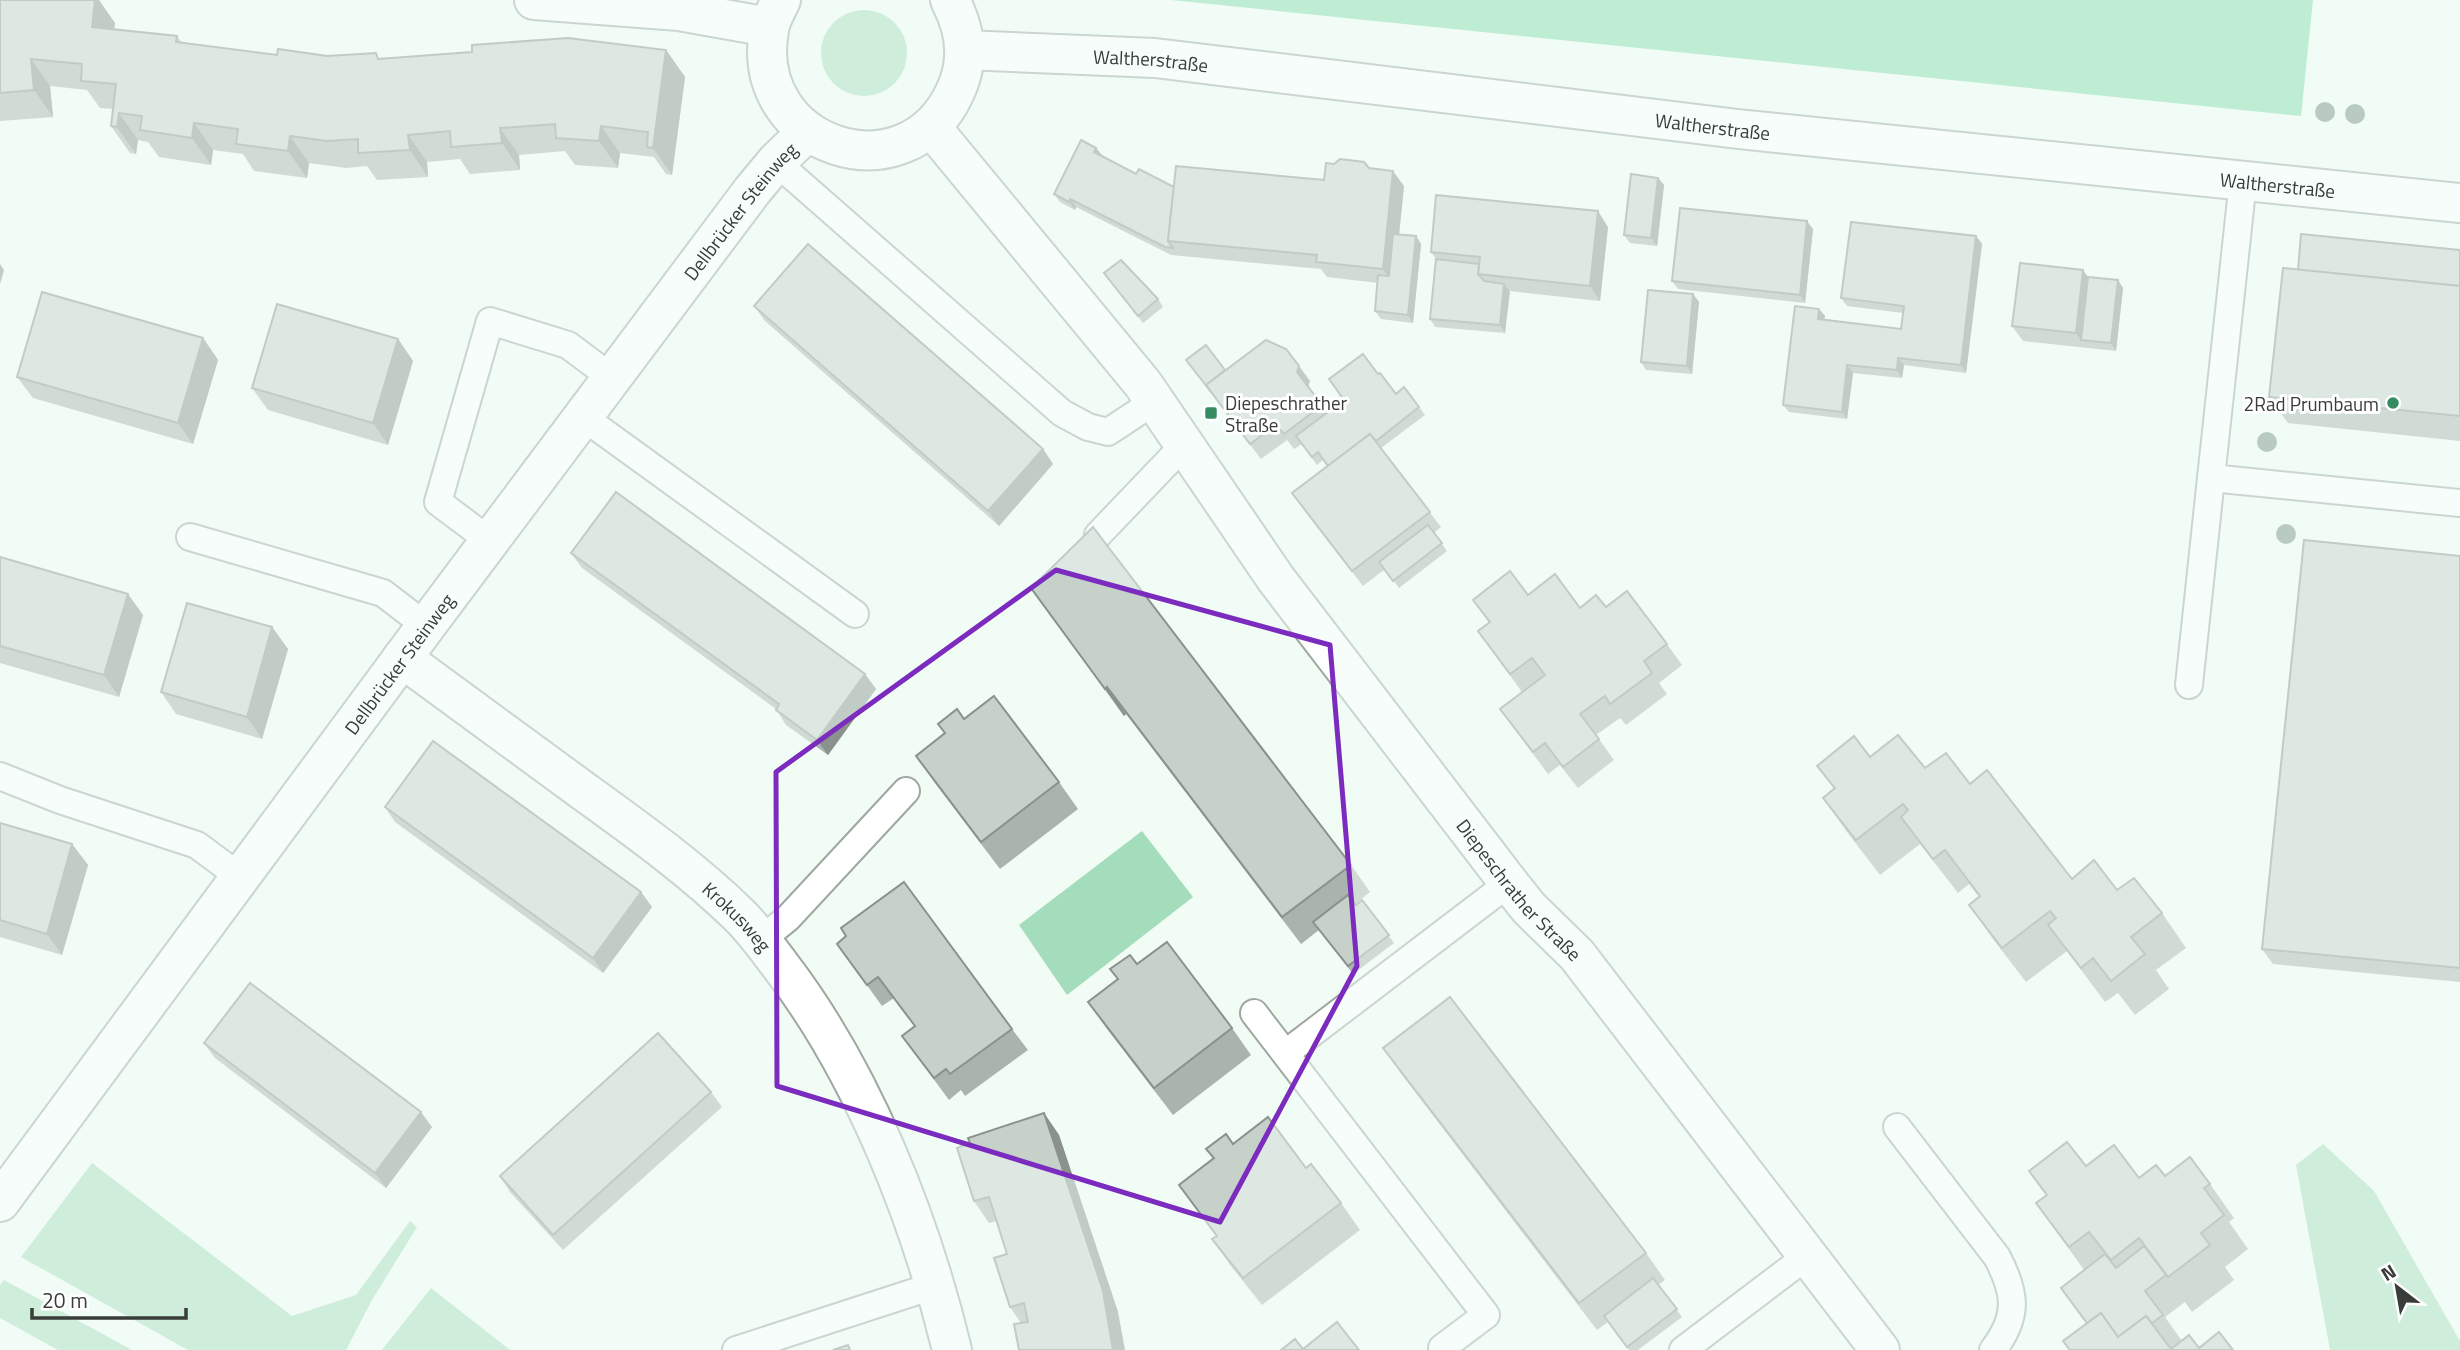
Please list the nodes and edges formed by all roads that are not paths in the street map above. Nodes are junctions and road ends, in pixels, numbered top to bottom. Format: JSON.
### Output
{"nodes":[{"id":1,"x":534,"y":0,"type":"edge"},
{"id":2,"x":950,"y":0,"type":"edge"},
{"id":3,"x":775,"y":14,"type":"edge"},
{"id":4,"x":965,"y":50,"type":"junction"},
{"id":5,"x":931,"y":127,"type":"junction"},
{"id":6,"x":807,"y":132,"type":"junction"},
{"id":7,"x":776,"y":162,"type":"junction"},
{"id":8,"x":2242,"y":181,"type":"junction"},
{"id":9,"x":2460,"y":203,"type":"edge"},
{"id":10,"x":612,"y":378,"type":"junction"},
{"id":11,"x":1155,"y":401,"type":"junction"},
{"id":12,"x":583,"y":417,"type":"junction"},
{"id":13,"x":1185,"y":444,"type":"junction"},
{"id":14,"x":2211,"y":478,"type":"junction"},
{"id":15,"x":2460,"y":503,"type":"edge"},
{"id":16,"x":1098,"y":536,"type":"edge"},
{"id":17,"x":190,"y":537,"type":"dead end"},
{"id":18,"x":490,"y":541,"type":"junction"},
{"id":19,"x":855,"y":614,"type":"dead end"},
{"id":20,"x":426,"y":626,"type":"junction"},
{"id":21,"x":402,"y":658,"type":"junction"},
{"id":22,"x":2189,"y":685,"type":"dead end"},
{"id":23,"x":0,"y":776,"type":"edge"},
{"id":24,"x":906,"y":791,"type":"dead end"},
{"id":25,"x":240,"y":877,"type":"junction"},
{"id":26,"x":1508,"y":883,"type":"junction"},
{"id":27,"x":761,"y":940,"type":"junction"},
{"id":28,"x":1254,"y":1013,"type":"dead end"},
{"id":29,"x":1286,"y":1053,"type":"junction"},
{"id":30,"x":1897,"y":1127,"type":"dead end"},
{"id":31,"x":0,"y":1202,"type":"edge"},
{"id":32,"x":1807,"y":1256,"type":"junction"},
{"id":33,"x":936,"y":1285,"type":"junction"},
{"id":34,"x":736,"y":1350,"type":"edge"},
{"id":35,"x":952,"y":1350,"type":"edge"},
{"id":36,"x":1444,"y":1350,"type":"edge"},
{"id":37,"x":1682,"y":1350,"type":"edge"},
{"id":38,"x":1880,"y":1350,"type":"edge"},
{"id":39,"x":1993,"y":1350,"type":"edge"}],
"edges":[{"from":1,"to":3,"type":"street"},
{"from":2,"to":4,"type":"street"},
{"from":3,"to":6,"type":"street"},
{"from":4,"to":5,"type":"street"},
{"from":4,"to":8,"type":"street","name":"Waltherstraße"},
{"from":5,"to":6,"type":"street"},
{"from":5,"to":11,"type":"street","name":"Diepeschrather Straße"},
{"from":6,"to":7,"type":"street","name":"Dellbrücker Steinweg"},
{"from":7,"to":10,"type":"street","name":"Dellbrücker Steinweg"},
{"from":7,"to":11,"type":"lane"},
{"from":8,"to":9,"type":"street","name":"Waltherstraße"},
{"from":8,"to":14,"type":"lane"},
{"from":10,"to":12,"type":"street","name":"Dellbrücker Steinweg"},
{"from":10,"to":18,"type":"lane"},
{"from":11,"to":13,"type":"street","name":"Diepeschrather Straße"},
{"from":12,"to":18,"type":"street","name":"Dellbrücker Steinweg"},
{"from":12,"to":19,"type":"lane"},
{"from":13,"to":16,"type":"lane"},
{"from":13,"to":26,"type":"street","name":"Diepeschrather Straße"},
{"from":14,"to":15,"type":"lane"},
{"from":14,"to":22,"type":"lane"},
{"from":17,"to":20,"type":"lane"},
{"from":18,"to":20,"type":"street","name":"Dellbrücker Steinweg"},
{"from":20,"to":21,"type":"street","name":"Dellbrücker Steinweg"},
{"from":21,"to":25,"type":"street","name":"Dellbrücker Steinweg"},
{"from":21,"to":27,"type":"street","name":"Krokusweg"},
{"from":23,"to":25,"type":"lane"},
{"from":24,"to":27,"type":"lane"},
{"from":25,"to":31,"type":"street","name":"Dellbrücker Steinweg"},
{"from":26,"to":29,"type":"lane"},
{"from":26,"to":32,"type":"street","name":"Diepeschrather Straße"},
{"from":27,"to":33,"type":"street","name":"Krokusweg"},
{"from":28,"to":29,"type":"lane"},
{"from":29,"to":36,"type":"lane"},
{"from":30,"to":39,"type":"lane"},
{"from":32,"to":37,"type":"lane"},
{"from":32,"to":38,"type":"street","name":"Diepeschrather Straße"},
{"from":33,"to":34,"type":"lane"},
{"from":33,"to":35,"type":"street","name":"Krokusweg"}]}
